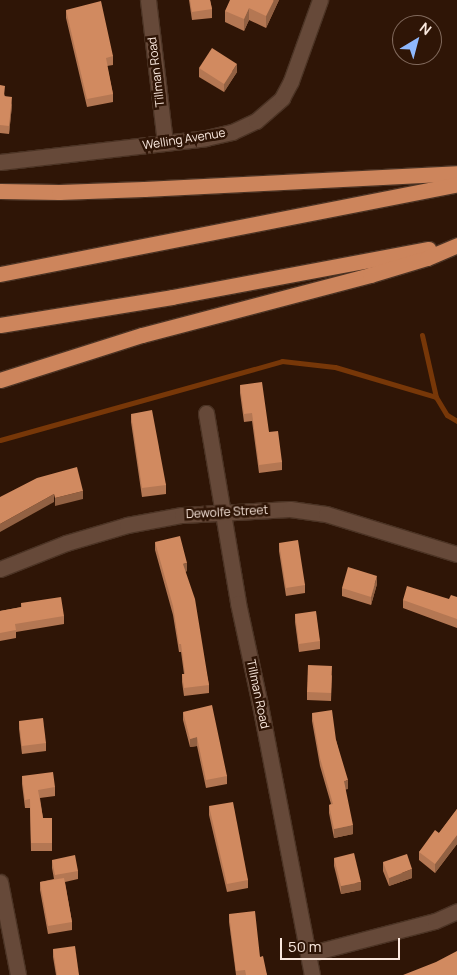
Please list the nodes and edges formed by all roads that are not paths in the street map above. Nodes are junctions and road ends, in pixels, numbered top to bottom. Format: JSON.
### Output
{"nodes":[{"id":1,"x":148,"y":0,"type":"edge"},
{"id":2,"x":320,"y":0,"type":"edge"},
{"id":3,"x":164,"y":143,"type":"junction"},
{"id":4,"x":0,"y":162,"type":"edge"},
{"id":5,"x":457,"y":173,"type":"edge"},
{"id":6,"x":457,"y":184,"type":"edge"},
{"id":7,"x":0,"y":191,"type":"edge"},
{"id":8,"x":457,"y":244,"type":"edge"},
{"id":9,"x":0,"y":274,"type":"edge"},
{"id":10,"x":0,"y":325,"type":"edge"},
{"id":11,"x":0,"y":380,"type":"edge"},
{"id":12,"x":206,"y":413,"type":"dead end"},
{"id":13,"x":224,"y":511,"type":"junction"},
{"id":14,"x":457,"y":554,"type":"edge"},
{"id":15,"x":0,"y":569,"type":"edge"},
{"id":16,"x":0,"y":882,"type":"edge"},
{"id":17,"x":457,"y":911,"type":"edge"},
{"id":18,"x":308,"y":954,"type":"junction"},
{"id":19,"x":18,"y":975,"type":"edge"},
{"id":20,"x":312,"y":975,"type":"edge"}],
"edges":[{"from":1,"to":3,"type":"street","name":"Tillman Road"},
{"from":2,"to":3,"type":"street","name":"Welling Avenue"},
{"from":3,"to":4,"type":"street","name":"Welling Avenue"},
{"from":5,"to":7,"type":"highway"},
{"from":6,"to":9,"type":"highway"},
{"from":8,"to":10,"type":"highway"},
{"from":8,"to":11,"type":"highway"},
{"from":12,"to":13,"type":"street","name":"Tillman Road"},
{"from":13,"to":14,"type":"street","name":"Dewolfe Street"},
{"from":13,"to":15,"type":"street","name":"Dewolfe Street"},
{"from":13,"to":18,"type":"street","name":"Tillman Road"},
{"from":16,"to":19,"type":"street"},
{"from":17,"to":18,"type":"street"},
{"from":18,"to":20,"type":"street","name":"Tillman Road"}]}
